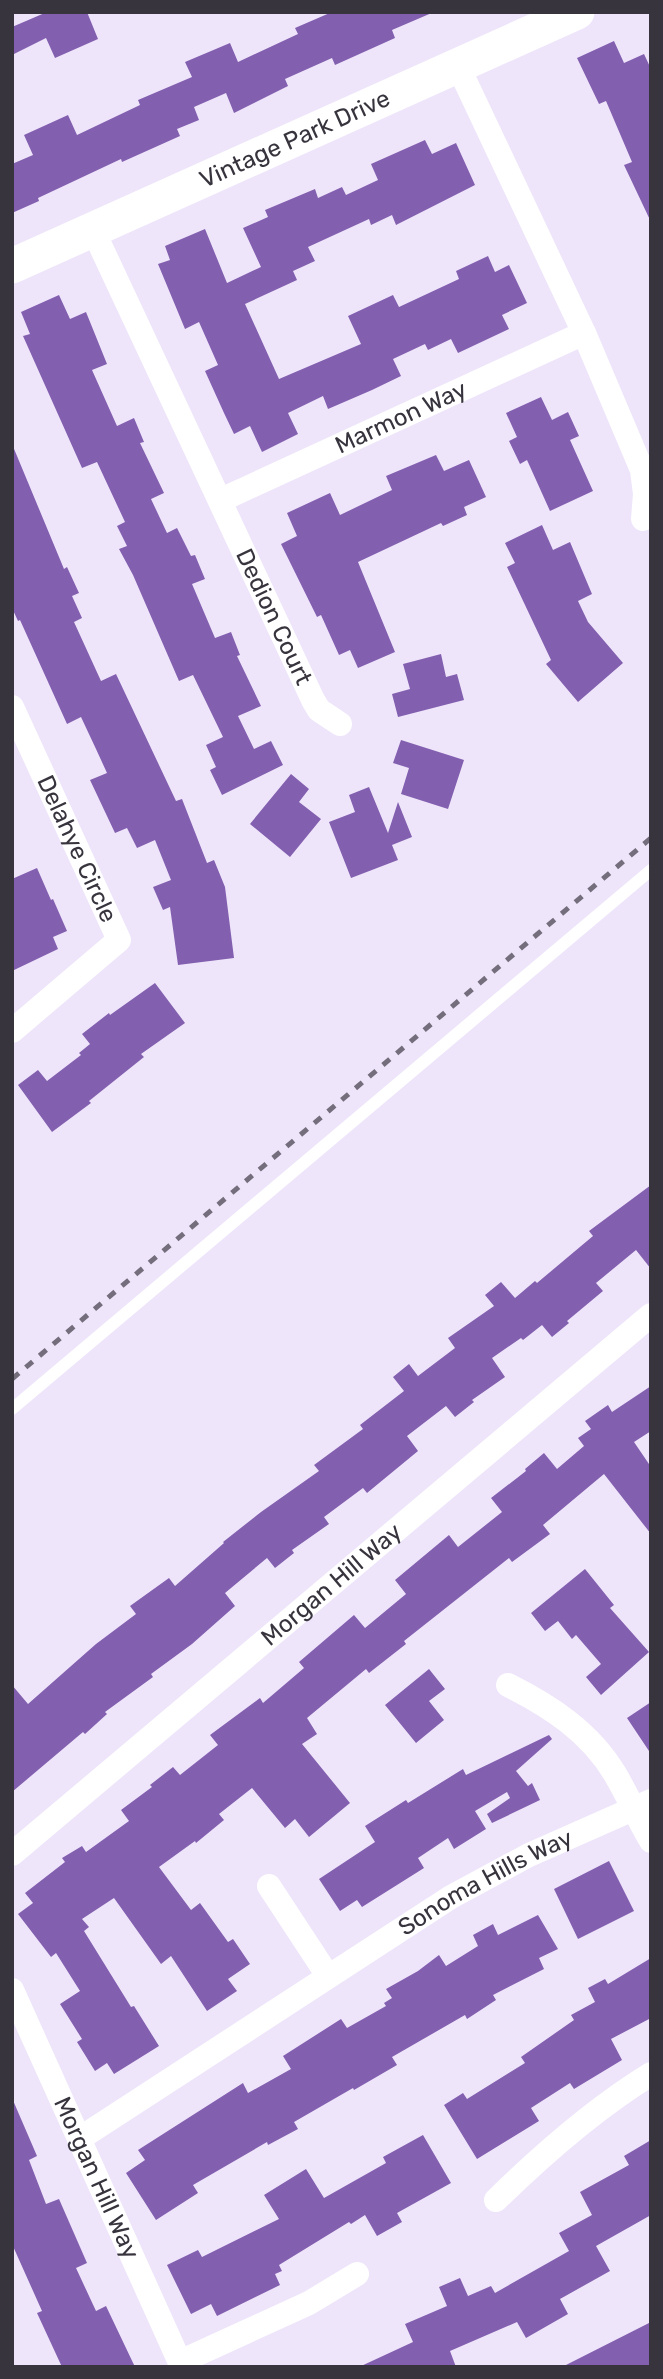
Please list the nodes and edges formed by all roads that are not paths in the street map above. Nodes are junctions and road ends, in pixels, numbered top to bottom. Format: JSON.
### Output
{"nodes":[{"id":1,"x":561,"y":15,"type":"edge"},
{"id":2,"x":458,"y":66,"type":"junction"},
{"id":3,"x":93,"y":230,"type":"junction"},
{"id":4,"x":12,"y":267,"type":"edge"},
{"id":5,"x":584,"y":333,"type":"junction"},
{"id":6,"x":220,"y":500,"type":"junction"},
{"id":7,"x":643,"y":519,"type":"dead end"},
{"id":8,"x":12,"y":707,"type":"edge"},
{"id":9,"x":340,"y":724,"type":"dead end"},
{"id":10,"x":651,"y":870,"type":"edge"},
{"id":11,"x":12,"y":1031,"type":"edge"},
{"id":12,"x":651,"y":1315,"type":"edge"},
{"id":13,"x":12,"y":1409,"type":"edge"},
{"id":14,"x":508,"y":1685,"type":"dead end"},
{"id":15,"x":643,"y":1805,"type":"edge"},
{"id":16,"x":651,"y":1841,"type":"edge"},
{"id":17,"x":12,"y":1854,"type":"edge"},
{"id":18,"x":269,"y":1886,"type":"dead end"},
{"id":19,"x":328,"y":1976,"type":"junction"},
{"id":20,"x":12,"y":1990,"type":"edge"},
{"id":21,"x":651,"y":2074,"type":"edge"},
{"id":22,"x":79,"y":2139,"type":"junction"},
{"id":23,"x":496,"y":2200,"type":"dead end"},
{"id":24,"x":357,"y":2274,"type":"dead end"},
{"id":25,"x":181,"y":2364,"type":"edge"}],
"edges":[{"from":1,"to":2,"type":"street","name":"Vintage Park Drive"},
{"from":2,"to":3,"type":"street","name":"Vintage Park Drive"},
{"from":2,"to":5,"type":"street"},
{"from":3,"to":4,"type":"street","name":"Vintage Park Drive"},
{"from":3,"to":6,"type":"street"},
{"from":5,"to":6,"type":"street","name":"Marmon Way"},
{"from":5,"to":7,"type":"street"},
{"from":6,"to":9,"type":"street","name":"Dedion Court"},
{"from":8,"to":11,"type":"street","name":"Delahye Circle"},
{"from":10,"to":13,"type":"lane"},
{"from":12,"to":17,"type":"street","name":"Morgan Hill Way"},
{"from":14,"to":15,"type":"street"},
{"from":15,"to":16,"type":"street"},
{"from":15,"to":19,"type":"street","name":"Sonoma Hills Way"},
{"from":18,"to":19,"type":"street"},
{"from":19,"to":22,"type":"street","name":"Sonoma Hills Way"},
{"from":20,"to":22,"type":"street","name":"Morgan Hill Way"},
{"from":21,"to":23,"type":"street"},
{"from":22,"to":25,"type":"street","name":"Morgan Hill Way"},
{"from":24,"to":25,"type":"street"}]}
